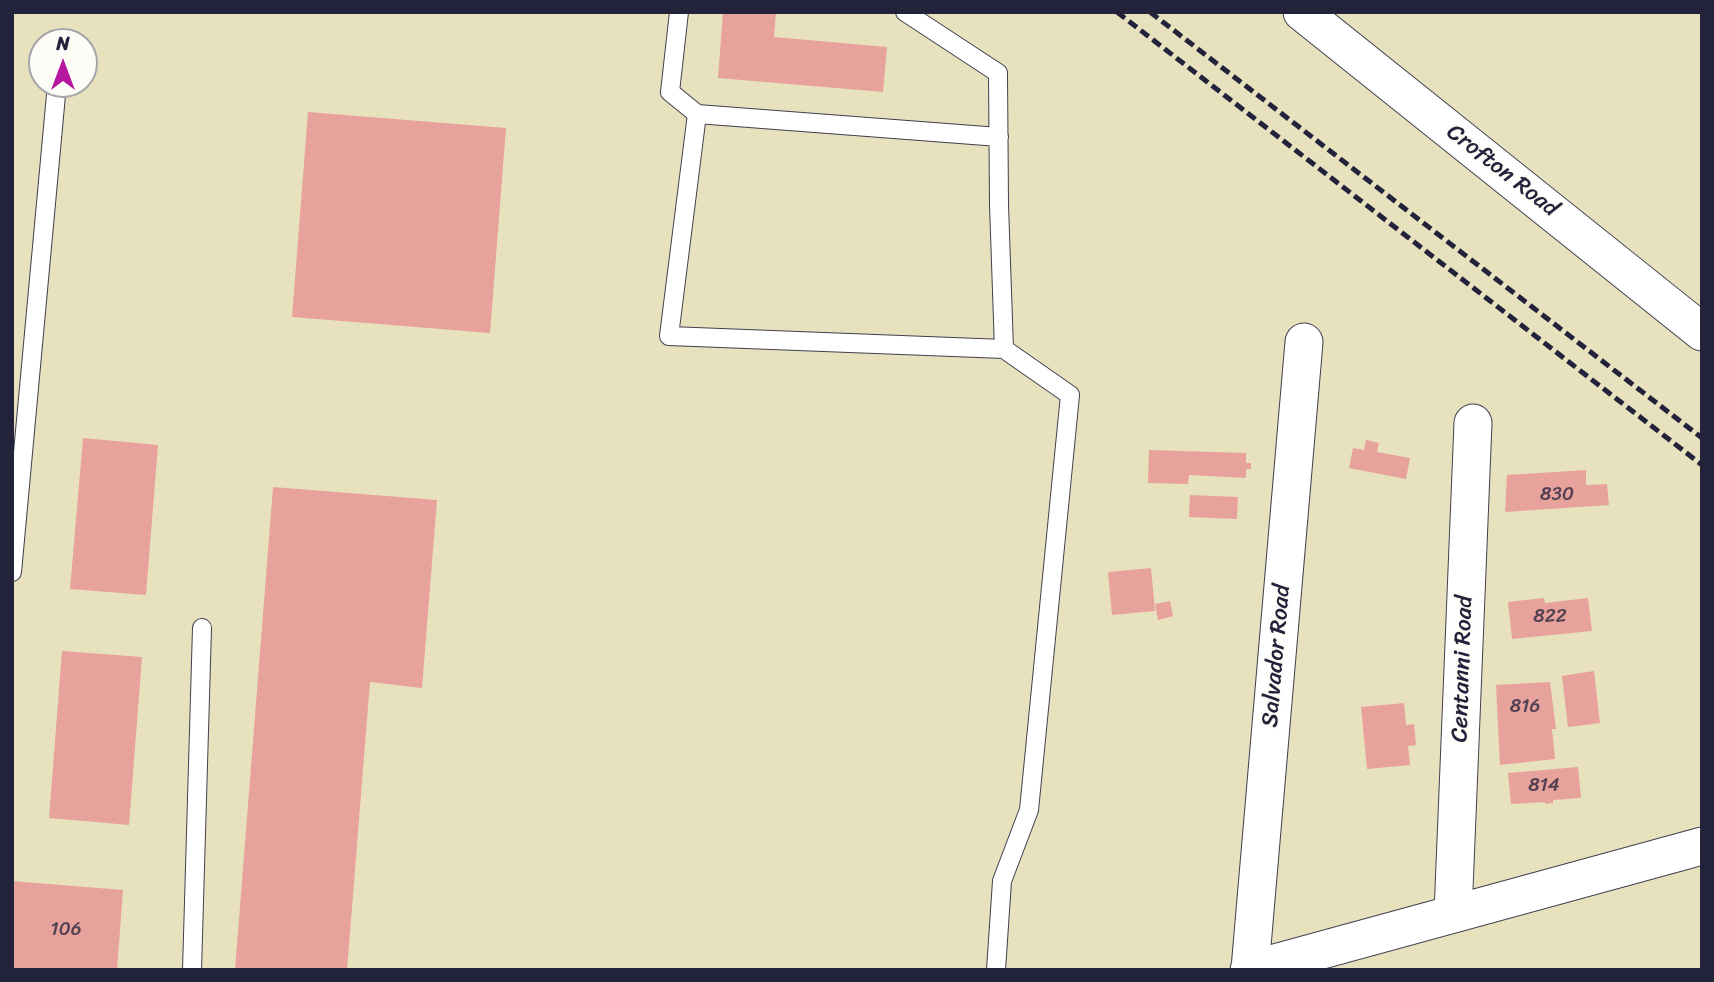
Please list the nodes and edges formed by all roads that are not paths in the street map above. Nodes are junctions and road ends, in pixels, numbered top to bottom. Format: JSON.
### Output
{"nodes":[{"id":1,"x":679,"y":12,"type":"edge"},
{"id":2,"x":905,"y":12,"type":"edge"},
{"id":3,"x":1302,"y":12,"type":"edge"},
{"id":4,"x":56,"y":98,"type":"edge"},
{"id":5,"x":697,"y":114,"type":"junction"},
{"id":6,"x":999,"y":138,"type":"junction"},
{"id":7,"x":1702,"y":332,"type":"edge"},
{"id":8,"x":1304,"y":342,"type":"dead end"},
{"id":9,"x":1004,"y":349,"type":"junction"},
{"id":10,"x":1473,"y":423,"type":"dead end"},
{"id":11,"x":12,"y":572,"type":"edge"},
{"id":12,"x":202,"y":628,"type":"dead end"},
{"id":13,"x":1702,"y":846,"type":"edge"},
{"id":14,"x":1453,"y":914,"type":"junction"},
{"id":15,"x":192,"y":970,"type":"edge"},
{"id":16,"x":996,"y":970,"type":"edge"},
{"id":17,"x":1250,"y":970,"type":"edge"}],
"edges":[{"from":1,"to":5,"type":"lane"},
{"from":2,"to":6,"type":"lane"},
{"from":3,"to":7,"type":"street","name":"Crofton Road"},
{"from":4,"to":11,"type":"lane"},
{"from":5,"to":6,"type":"lane"},
{"from":5,"to":9,"type":"lane"},
{"from":6,"to":9,"type":"lane"},
{"from":8,"to":17,"type":"street","name":"Salvador Road"},
{"from":9,"to":16,"type":"lane"},
{"from":10,"to":14,"type":"street","name":"Centanni Road"},
{"from":12,"to":15,"type":"lane"},
{"from":13,"to":14,"type":"street"},
{"from":14,"to":17,"type":"street"}]}
